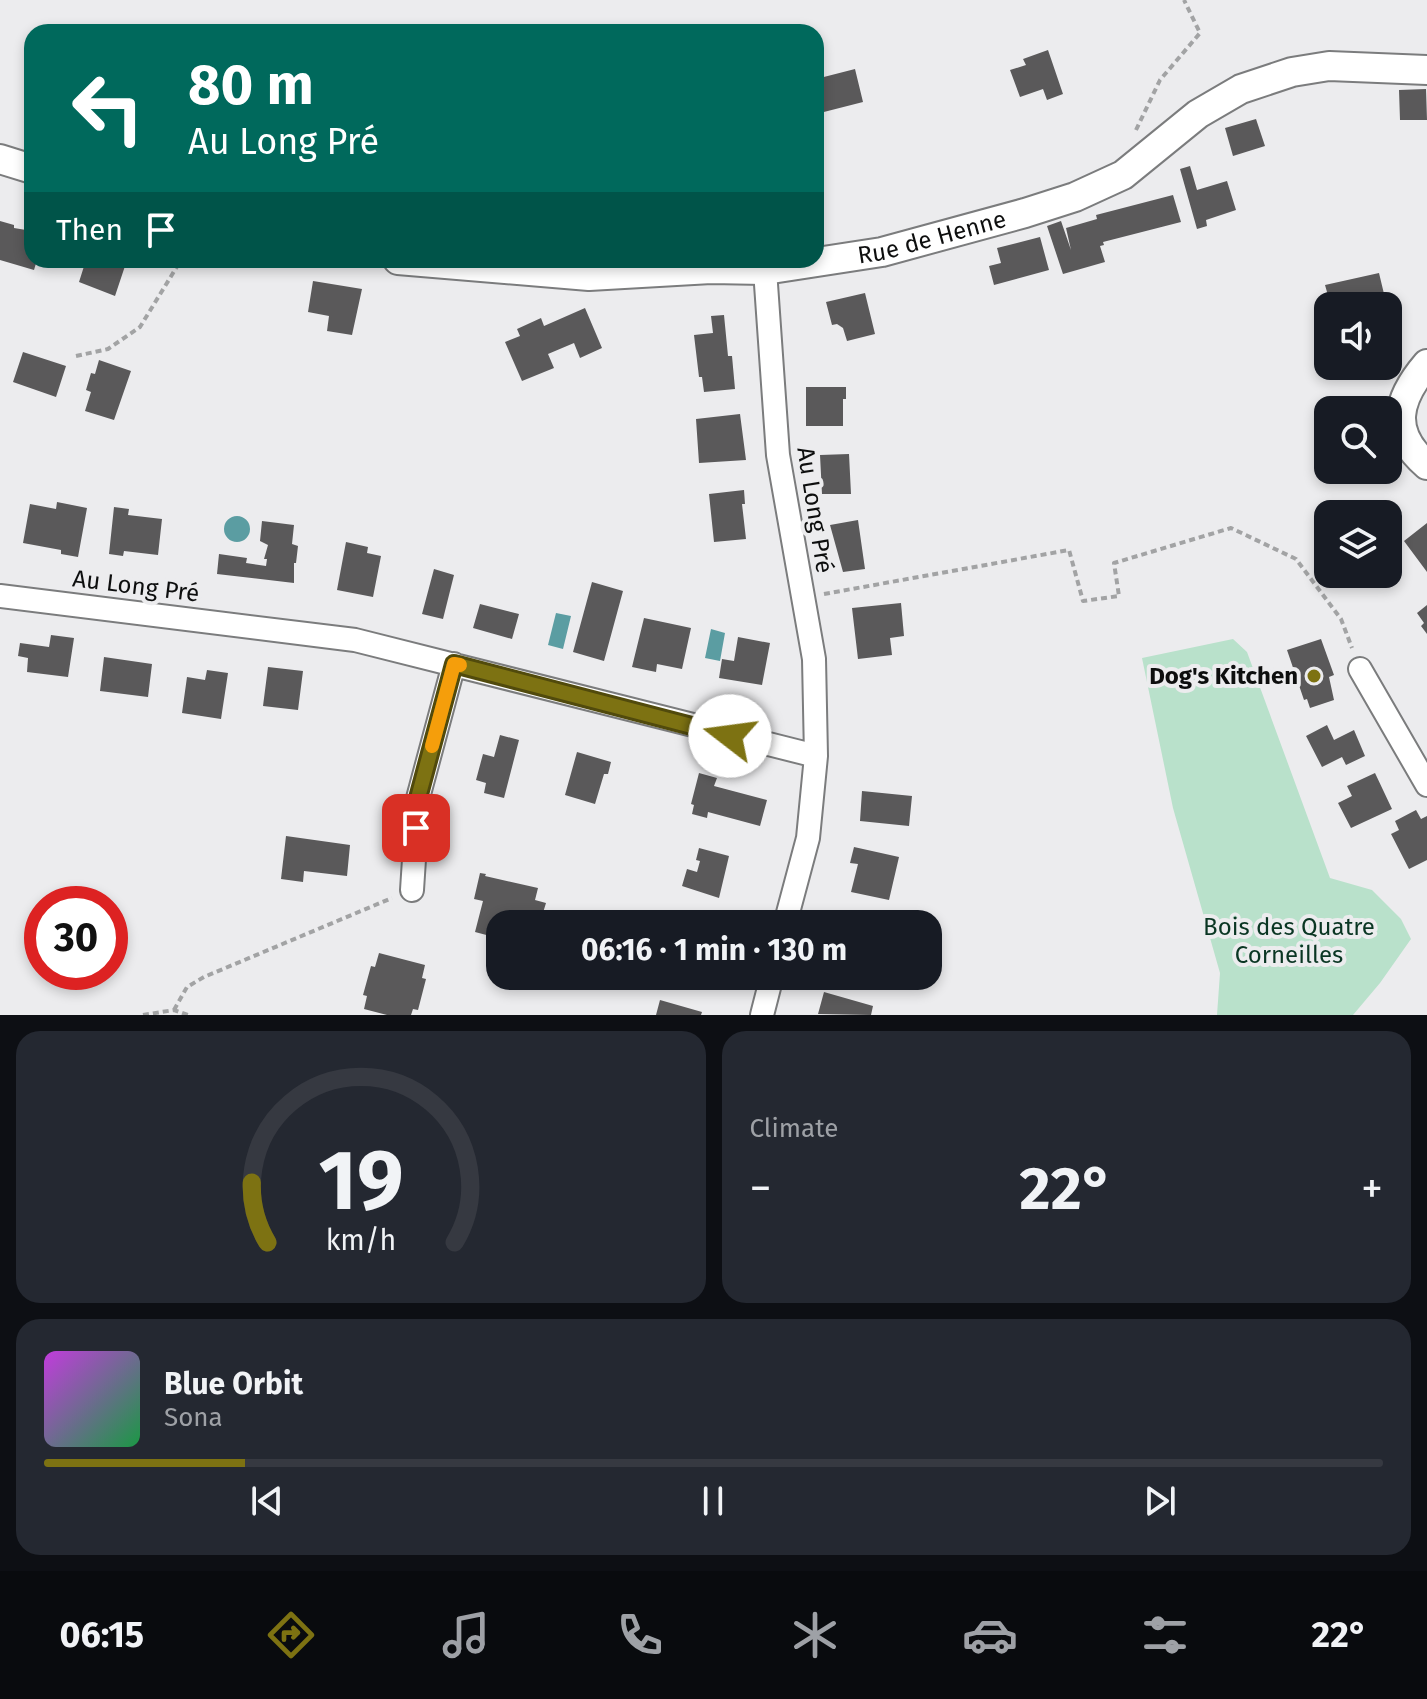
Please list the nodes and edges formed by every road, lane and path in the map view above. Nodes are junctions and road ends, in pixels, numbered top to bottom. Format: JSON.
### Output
{"nodes":[{"id":1,"x":1184,"y":0,"type":"edge"},
{"id":2,"x":1427,"y":70,"type":"edge"},
{"id":3,"x":0,"y":159,"type":"edge"},
{"id":4,"x":1143,"y":159,"type":"junction"},
{"id":5,"x":24,"y":166,"type":"edge"},
{"id":6,"x":824,"y":261,"type":"edge"},
{"id":7,"x":176,"y":268,"type":"edge"},
{"id":8,"x":494,"y":268,"type":"edge"},
{"id":9,"x":778,"y":268,"type":"edge"},
{"id":10,"x":765,"y":270,"type":"junction"},
{"id":11,"x":76,"y":356,"type":"dead end"},
{"id":12,"x":1427,"y":364,"type":"edge"},
{"id":13,"x":1427,"y":465,"type":"edge"},
{"id":14,"x":0,"y":596,"type":"edge"},
{"id":15,"x":802,"y":598,"type":"junction"},
{"id":16,"x":454,"y":664,"type":"junction"},
{"id":17,"x":1360,"y":669,"type":"joint"},
{"id":18,"x":816,"y":756,"type":"junction"},
{"id":19,"x":1427,"y":785,"type":"edge"},
{"id":20,"x":412,"y":890,"type":"joint"},
{"id":21,"x":789,"y":910,"type":"edge"},
{"id":22,"x":768,"y":990,"type":"edge"},
{"id":23,"x":174,"y":1010,"type":"junction"},
{"id":24,"x":143,"y":1015,"type":"edge"},
{"id":25,"x":188,"y":1015,"type":"edge"},
{"id":26,"x":762,"y":1015,"type":"edge"}],
"edges":[{"from":1,"to":4,"type":"path"},
{"from":2,"to":4,"type":"street","name":"Rue de Henne"},
{"from":3,"to":5,"type":"street"},
{"from":4,"to":6,"type":"street","name":"Rue de Henne"},
{"from":7,"to":11,"type":"path"},
{"from":8,"to":10,"type":"street","name":"Rue de Henne"},
{"from":9,"to":10,"type":"street","name":"Rue de Henne"},
{"from":10,"to":15,"type":"street","name":"Au Long Pré"},
{"from":12,"to":13,"type":"street"},
{"from":14,"to":16,"type":"street","name":"Au Long Pré"},
{"from":15,"to":17,"type":"path"},
{"from":15,"to":18,"type":"street","name":"Au Long Pré"},
{"from":16,"to":18,"type":"street","name":"Au Long Pré"},
{"from":16,"to":20,"type":"street"},
{"from":17,"to":19,"type":"street"},
{"from":18,"to":21,"type":"street","name":"Au Long Pré"},
{"from":20,"to":23,"type":"path"},
{"from":22,"to":26,"type":"street"},
{"from":23,"to":24,"type":"path"},
{"from":23,"to":25,"type":"path"}]}
